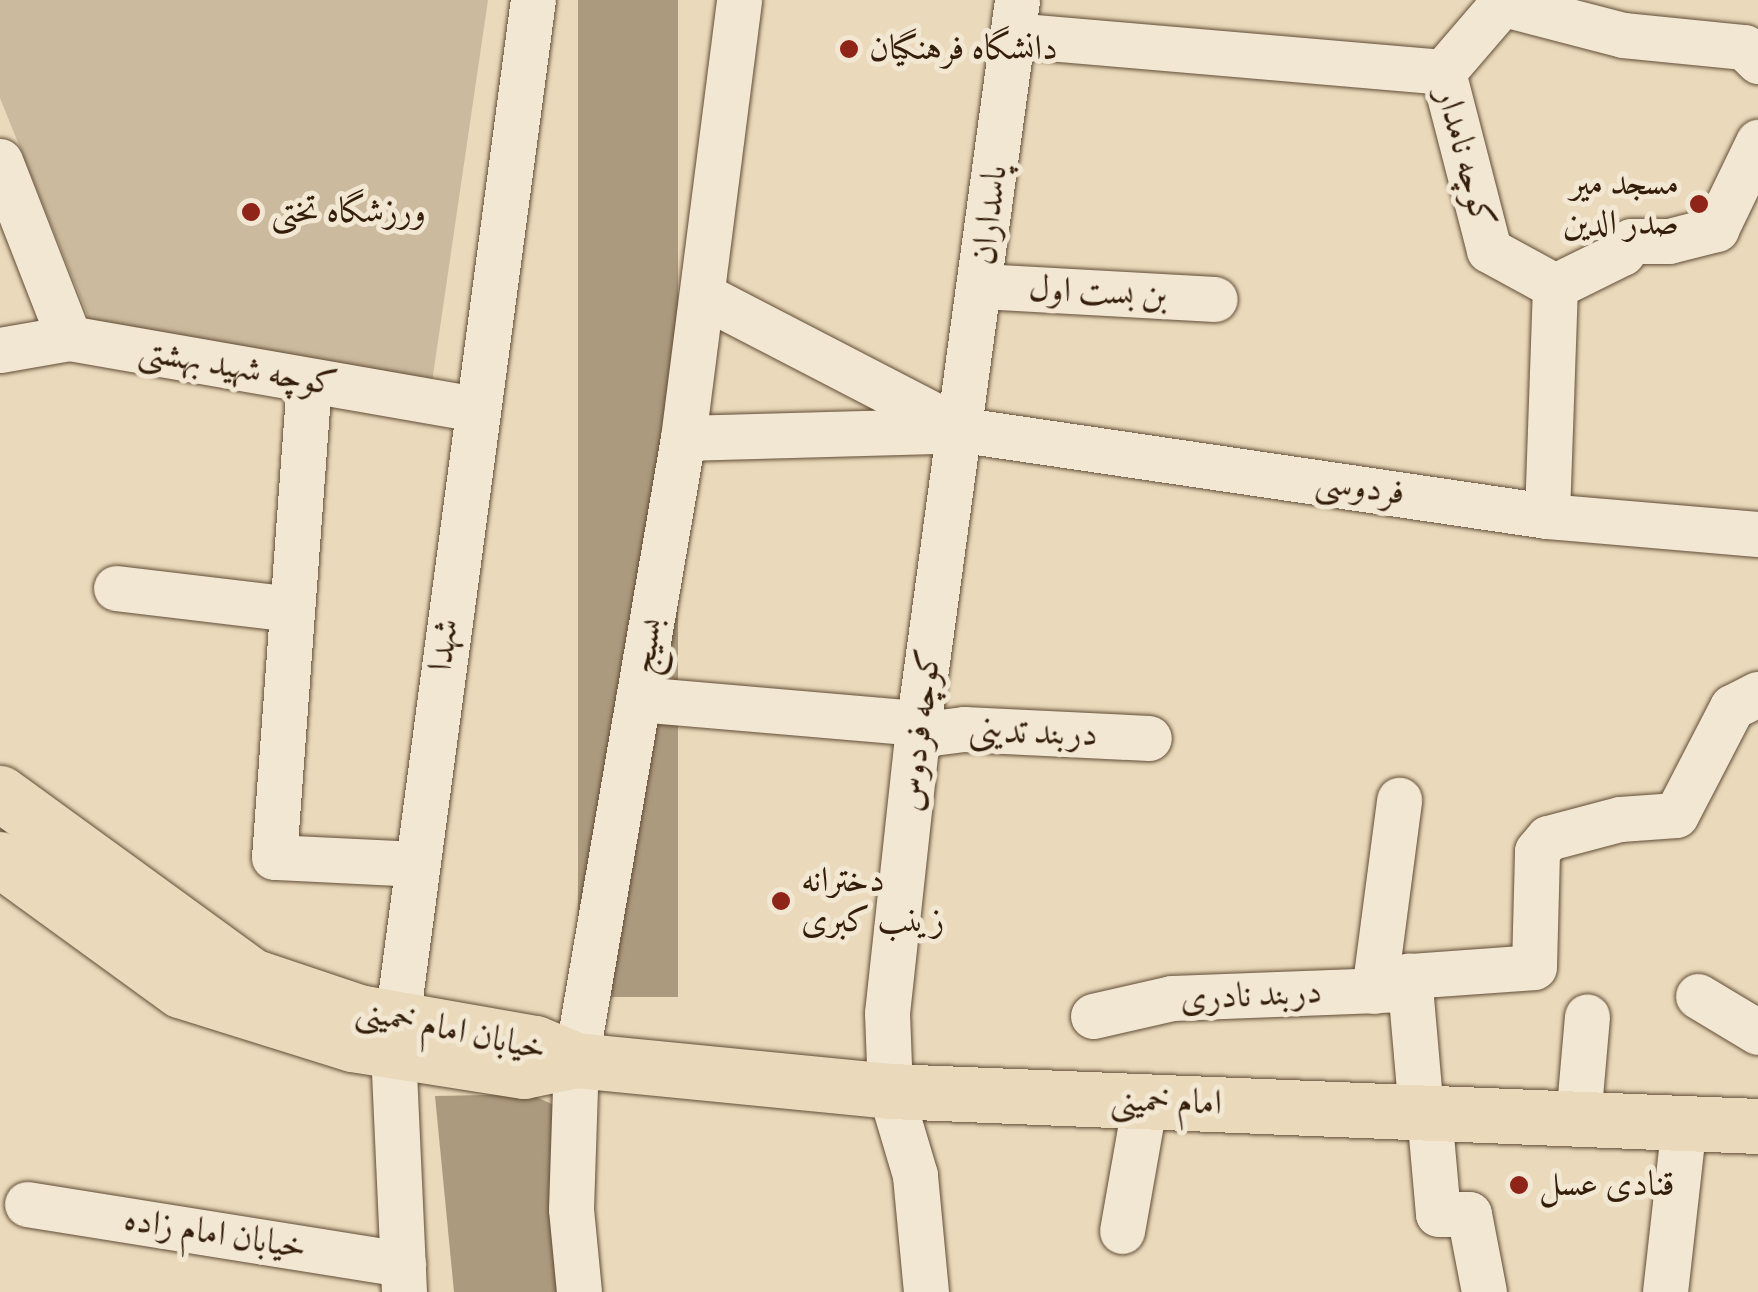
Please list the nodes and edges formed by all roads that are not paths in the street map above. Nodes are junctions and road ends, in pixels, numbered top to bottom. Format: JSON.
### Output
{"nodes":[{"id":1,"x":533,"y":0,"type":"edge"},
{"id":2,"x":739,"y":0,"type":"edge"},
{"id":3,"x":1504,"y":2,"type":"edge"},
{"id":4,"x":1015,"y":18,"type":"edge"},
{"id":5,"x":1758,"y":61,"type":"edge"},
{"id":6,"x":1444,"y":72,"type":"junction"},
{"id":7,"x":1758,"y":142,"type":"edge"},
{"id":8,"x":0,"y":160,"type":"edge"},
{"id":9,"x":981,"y":286,"type":"junction"},
{"id":10,"x":1555,"y":286,"type":"junction"},
{"id":11,"x":702,"y":295,"type":"junction"},
{"id":12,"x":1215,"y":299,"type":"dead end"},
{"id":13,"x":70,"y":338,"type":"junction"},
{"id":14,"x":0,"y":350,"type":"edge"},
{"id":15,"x":309,"y":381,"type":"junction"},
{"id":16,"x":476,"y":410,"type":"junction"},
{"id":17,"x":963,"y":430,"type":"junction"},
{"id":18,"x":683,"y":438,"type":"junction"},
{"id":19,"x":1547,"y":516,"type":"junction"},
{"id":20,"x":1758,"y":534,"type":"edge"},
{"id":21,"x":116,"y":588,"type":"dead end"},
{"id":22,"x":292,"y":609,"type":"junction"},
{"id":23,"x":1758,"y":694,"type":"edge"},
{"id":24,"x":638,"y":698,"type":"junction"},
{"id":25,"x":918,"y":729,"type":"junction"},
{"id":26,"x":1149,"y":738,"type":"dead end"},
{"id":27,"x":0,"y":793,"type":"edge"},
{"id":28,"x":1400,"y":800,"type":"dead end"},
{"id":29,"x":0,"y":859,"type":"edge"},
{"id":30,"x":416,"y":864,"type":"junction"},
{"id":31,"x":1392,"y":990,"type":"junction"},
{"id":32,"x":1698,"y":996,"type":"dead end"},
{"id":33,"x":1093,"y":1016,"type":"dead end"},
{"id":34,"x":1587,"y":1016,"type":"dead end"},
{"id":35,"x":1758,"y":1032,"type":"edge"},
{"id":36,"x":395,"y":1033,"type":"junction"},
{"id":37,"x":576,"y":1060,"type":"junction"},
{"id":38,"x":890,"y":1091,"type":"junction"},
{"id":39,"x":1145,"y":1101,"type":"junction"},
{"id":40,"x":1425,"y":1112,"type":"junction"},
{"id":41,"x":1578,"y":1119,"type":"junction"},
{"id":42,"x":1684,"y":1123,"type":"junction"},
{"id":43,"x":1758,"y":1126,"type":"edge"},
{"id":44,"x":27,"y":1204,"type":"dead end"},
{"id":45,"x":1122,"y":1232,"type":"dead end"},
{"id":46,"x":404,"y":1278,"type":"edge"},
{"id":47,"x":580,"y":1292,"type":"edge"},
{"id":48,"x":926,"y":1292,"type":"edge"},
{"id":49,"x":1484,"y":1292,"type":"edge"},
{"id":50,"x":1665,"y":1292,"type":"edge"}],
"edges":[{"from":1,"to":16,"type":"street","name":"شهدا"},
{"from":2,"to":11,"type":"street","name":"بسیج"},
{"from":3,"to":5,"type":"street"},
{"from":3,"to":6,"type":"street"},
{"from":4,"to":6,"type":"street","name":"کوچه نامدار"},
{"from":4,"to":9,"type":"street","name":"پاسداران"},
{"from":6,"to":10,"type":"street","name":"کوچه نامدار"},
{"from":7,"to":10,"type":"street"},
{"from":8,"to":13,"type":"street"},
{"from":9,"to":12,"type":"street","name":"بن بست اول"},
{"from":9,"to":17,"type":"street","name":"پاسداران"},
{"from":10,"to":19,"type":"street"},
{"from":11,"to":17,"type":"street"},
{"from":11,"to":18,"type":"street","name":"بسیج"},
{"from":13,"to":14,"type":"street","name":"کوچه شهید بهشتی"},
{"from":13,"to":15,"type":"street","name":"کوچه شهید بهشتی"},
{"from":15,"to":16,"type":"street","name":"کوچه شهید بهشتی"},
{"from":15,"to":22,"type":"street"},
{"from":16,"to":30,"type":"street","name":"شهدا"},
{"from":17,"to":18,"type":"street"},
{"from":17,"to":19,"type":"street","name":"فردوسی"},
{"from":17,"to":25,"type":"street","name":"کوچه فردوس"},
{"from":18,"to":24,"type":"street","name":"بسیج"},
{"from":19,"to":20,"type":"street","name":"فردوسی"},
{"from":21,"to":22,"type":"street"},
{"from":22,"to":30,"type":"street"},
{"from":23,"to":31,"type":"street"},
{"from":24,"to":25,"type":"street","name":"دربند تدینی"},
{"from":24,"to":37,"type":"street","name":"بسیج"},
{"from":25,"to":26,"type":"street","name":"دربند تدینی"},
{"from":25,"to":38,"type":"street","name":"کوچه فردوس"},
{"from":27,"to":36,"type":"main road","name":"خیابان امام خمینی"},
{"from":28,"to":31,"type":"street"},
{"from":29,"to":36,"type":"main road","name":"خیابان امام خمینی"},
{"from":30,"to":36,"type":"street","name":"شهدا"},
{"from":31,"to":33,"type":"street","name":"دربند نادری"},
{"from":31,"to":40,"type":"street"},
{"from":32,"to":35,"type":"street"},
{"from":34,"to":41,"type":"street"},
{"from":36,"to":37,"type":"main road","name":"خیابان امام خمینی"},
{"from":36,"to":46,"type":"street","name":"شهدا"},
{"from":37,"to":38,"type":"main road","name":"امام خمینی"},
{"from":37,"to":47,"type":"street","name":"بسیج"},
{"from":38,"to":39,"type":"main road","name":"امام خمینی"},
{"from":38,"to":48,"type":"street","name":"کوچه فردوس"},
{"from":39,"to":40,"type":"main road","name":"امام خمینی"},
{"from":39,"to":45,"type":"street"},
{"from":40,"to":41,"type":"main road","name":"امام خمینی"},
{"from":40,"to":49,"type":"street"},
{"from":41,"to":42,"type":"main road","name":"امام خمینی"},
{"from":42,"to":43,"type":"main road","name":"امام خمینی"},
{"from":42,"to":50,"type":"street"},
{"from":44,"to":46,"type":"street","name":"خیابان امام زاده"}]}
